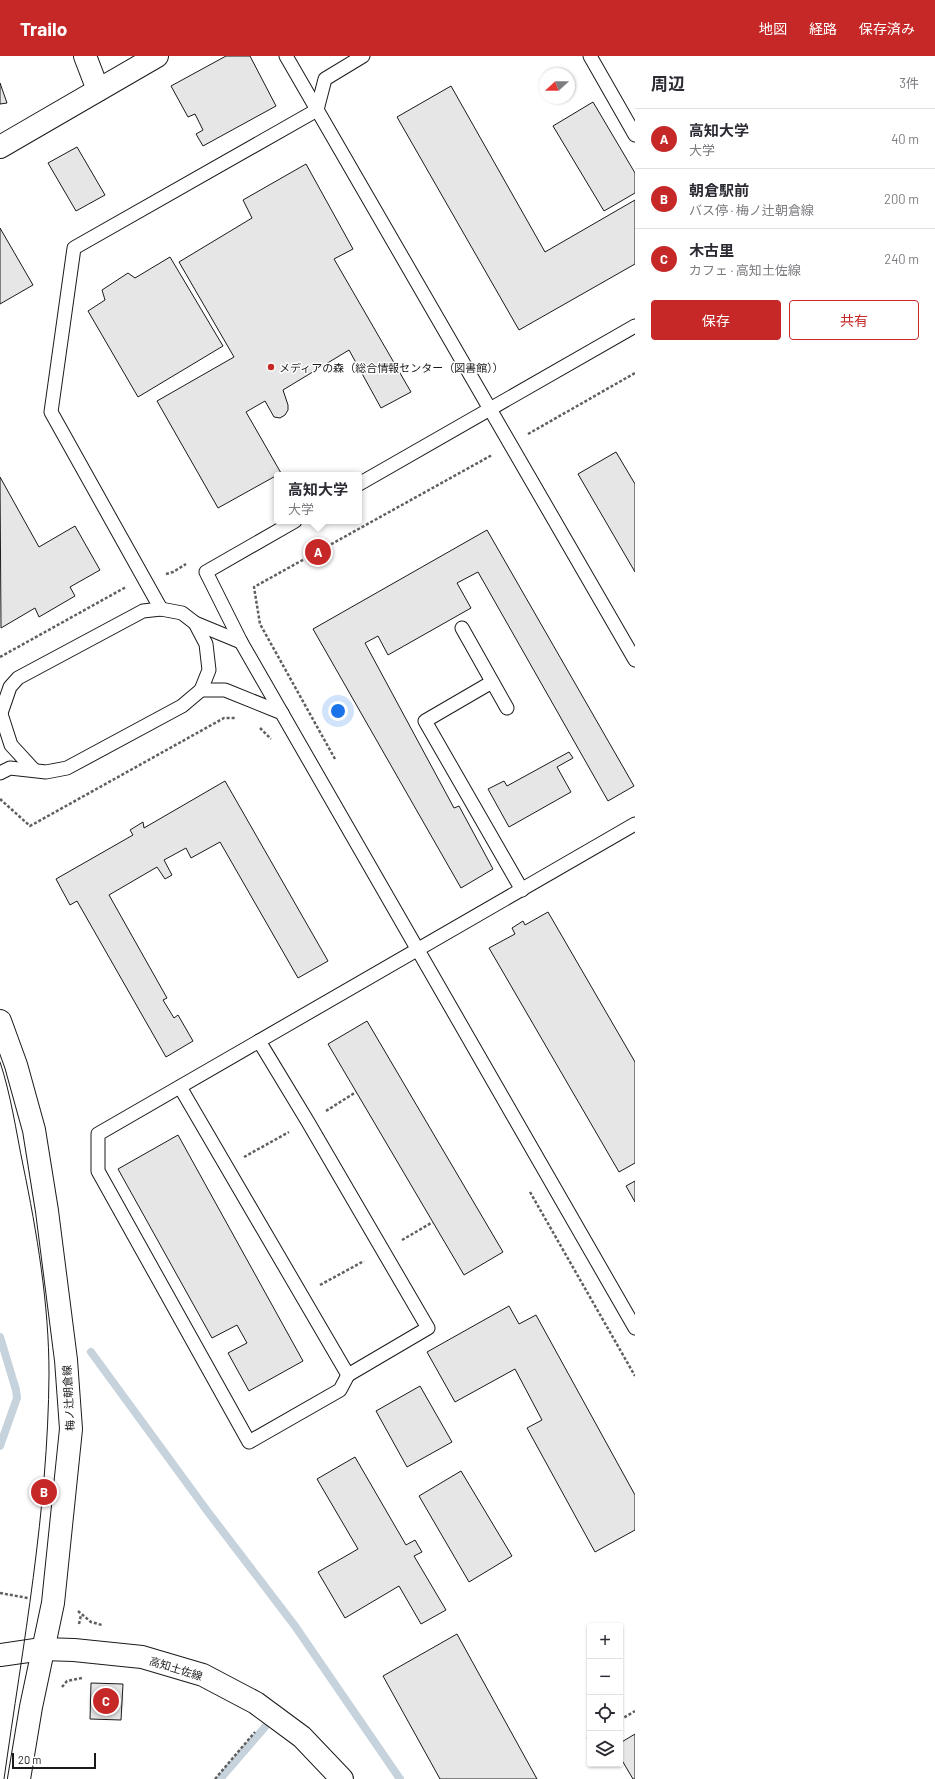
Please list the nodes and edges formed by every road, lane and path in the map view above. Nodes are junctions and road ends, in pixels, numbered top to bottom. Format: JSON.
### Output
{"nodes":[{"id":1,"x":85,"y":56,"type":"edge"},
{"id":2,"x":157,"y":56,"type":"edge"},
{"id":3,"x":286,"y":56,"type":"edge"},
{"id":4,"x":363,"y":56,"type":"edge"},
{"id":5,"x":590,"y":56,"type":"edge"},
{"id":6,"x":98,"y":90,"type":"junction"},
{"id":7,"x":317,"y":110,"type":"junction"},
{"id":8,"x":635,"y":135,"type":"edge"},
{"id":9,"x":0,"y":148,"type":"edge"},
{"id":10,"x":635,"y":326,"type":"edge"},
{"id":11,"x":490,"y":409,"type":"junction"},
{"id":12,"x":362,"y":482,"type":"edge"},
{"id":13,"x":290,"y":524,"type":"edge"},
{"id":14,"x":161,"y":609,"type":"junction"},
{"id":15,"x":195,"y":623,"type":"junction"},
{"id":16,"x":462,"y":628,"type":"dead end"},
{"id":17,"x":241,"y":642,"type":"junction"},
{"id":18,"x":635,"y":660,"type":"edge"},
{"id":19,"x":492,"y":682,"type":"junction"},
{"id":20,"x":202,"y":690,"type":"junction"},
{"id":21,"x":507,"y":708,"type":"dead end"},
{"id":22,"x":282,"y":713,"type":"junction"},
{"id":23,"x":0,"y":715,"type":"edge"},
{"id":24,"x":34,"y":770,"type":"junction"},
{"id":25,"x":0,"y":772,"type":"edge"},
{"id":26,"x":635,"y":824,"type":"edge"},
{"id":27,"x":522,"y":890,"type":"junction"},
{"id":28,"x":419,"y":950,"type":"junction"},
{"id":29,"x":0,"y":1021,"type":"edge"},
{"id":30,"x":259,"y":1042,"type":"junction"},
{"id":31,"x":180,"y":1087,"type":"junction"},
{"id":32,"x":635,"y":1328,"type":"edge"},
{"id":33,"x":348,"y":1375,"type":"junction"},
{"id":34,"x":0,"y":1593,"type":"edge"},
{"id":35,"x":52,"y":1603,"type":"junction"},
{"id":36,"x":106,"y":1626,"type":"dead end"},
{"id":37,"x":42,"y":1649,"type":"junction"},
{"id":38,"x":0,"y":1655,"type":"edge"},
{"id":39,"x":86,"y":1678,"type":"dead end"},
{"id":40,"x":58,"y":1692,"type":"dead end"},
{"id":41,"x":635,"y":1711,"type":"edge"},
{"id":42,"x":270,"y":1714,"type":"junction"},
{"id":43,"x":623,"y":1718,"type":"edge"},
{"id":44,"x":19,"y":1779,"type":"edge"},
{"id":45,"x":215,"y":1779,"type":"edge"},
{"id":46,"x":342,"y":1779,"type":"edge"}],
"edges":[{"from":1,"to":6,"type":"main road"},
{"from":2,"to":6,"type":"main road"},
{"from":3,"to":7,"type":"lane"},
{"from":4,"to":7,"type":"lane"},
{"from":5,"to":8,"type":"lane"},
{"from":6,"to":9,"type":"main road"},
{"from":7,"to":11,"type":"lane"},
{"from":7,"to":14,"type":"lane"},
{"from":10,"to":11,"type":"lane"},
{"from":11,"to":12,"type":"lane"},
{"from":11,"to":18,"type":"lane"},
{"from":13,"to":17,"type":"lane"},
{"from":14,"to":15,"type":"lane"},
{"from":14,"to":23,"type":"lane"},
{"from":15,"to":17,"type":"lane"},
{"from":15,"to":20,"type":"lane"},
{"from":16,"to":19,"type":"lane"},
{"from":17,"to":22,"type":"lane"},
{"from":19,"to":21,"type":"lane"},
{"from":19,"to":27,"type":"lane"},
{"from":20,"to":22,"type":"lane"},
{"from":20,"to":24,"type":"lane"},
{"from":22,"to":28,"type":"lane"},
{"from":23,"to":24,"type":"lane"},
{"from":24,"to":25,"type":"lane"},
{"from":26,"to":27,"type":"lane"},
{"from":27,"to":28,"type":"lane"},
{"from":28,"to":30,"type":"lane"},
{"from":28,"to":32,"type":"lane"},
{"from":29,"to":35,"type":"main road","name":"梅ノ辻朝倉線"},
{"from":30,"to":31,"type":"lane"},
{"from":30,"to":33,"type":"lane"},
{"from":31,"to":33,"type":"lane"},
{"from":31,"to":33,"type":"lane"},
{"from":34,"to":35,"type":"path"},
{"from":35,"to":36,"type":"path"},
{"from":35,"to":37,"type":"main road","name":"梅ノ辻朝倉線"},
{"from":37,"to":38,"type":"main road","name":"高知土佐線"},
{"from":37,"to":42,"type":"main road","name":"高知土佐線"},
{"from":37,"to":44,"type":"main road","name":"梅ノ辻朝倉線"},
{"from":39,"to":40,"type":"path"},
{"from":41,"to":43,"type":"path"},
{"from":42,"to":45,"type":"path"},
{"from":42,"to":46,"type":"main road","name":"高知土佐線"}]}
